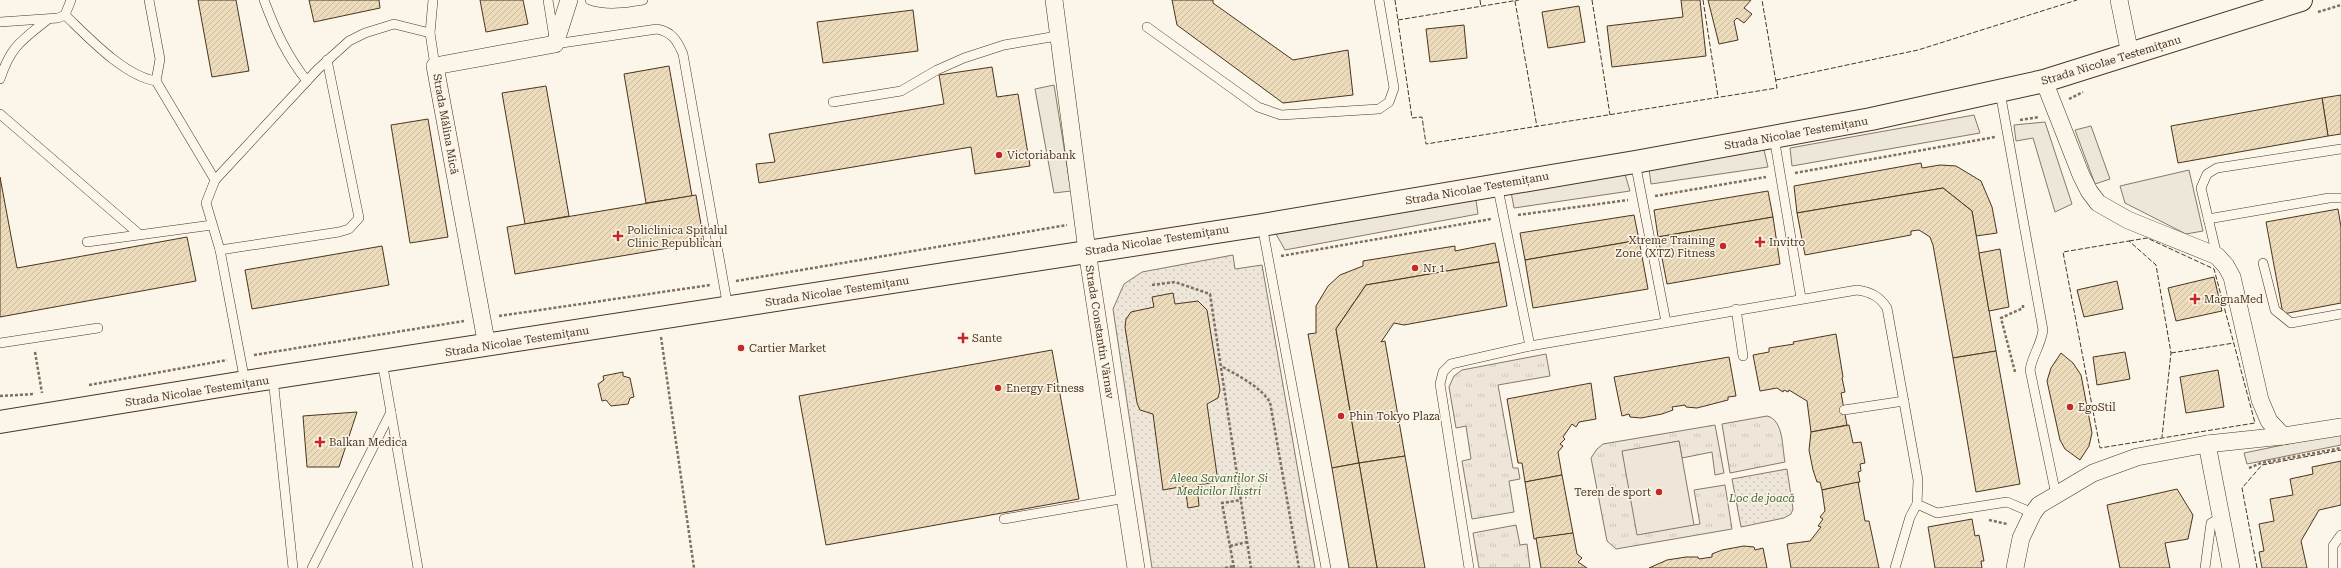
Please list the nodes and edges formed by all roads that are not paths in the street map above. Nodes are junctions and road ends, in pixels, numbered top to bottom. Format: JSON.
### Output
{"nodes":[{"id":1,"x":71,"y":0,"type":"edge"},
{"id":2,"x":149,"y":0,"type":"edge"},
{"id":3,"x":264,"y":0,"type":"edge"},
{"id":4,"x":432,"y":0,"type":"edge"},
{"id":5,"x":548,"y":0,"type":"edge"},
{"id":6,"x":569,"y":0,"type":"edge"},
{"id":7,"x":590,"y":0,"type":"edge"},
{"id":8,"x":643,"y":0,"type":"edge"},
{"id":9,"x":1054,"y":0,"type":"edge"},
{"id":10,"x":1379,"y":0,"type":"edge"},
{"id":11,"x":2119,"y":0,"type":"edge"},
{"id":12,"x":2301,"y":0,"type":"edge"},
{"id":13,"x":65,"y":15,"type":"junction"},
{"id":14,"x":47,"y":20,"type":"junction"},
{"id":15,"x":0,"y":22,"type":"edge"},
{"id":16,"x":1147,"y":27,"type":"dead end"},
{"id":17,"x":430,"y":33,"type":"junction"},
{"id":18,"x":1058,"y":36,"type":"junction"},
{"id":19,"x":555,"y":44,"type":"junction"},
{"id":20,"x":2130,"y":54,"type":"junction"},
{"id":21,"x":327,"y":60,"type":"junction"},
{"id":22,"x":435,"y":66,"type":"junction"},
{"id":23,"x":0,"y":79,"type":"edge"},
{"id":24,"x":156,"y":81,"type":"junction"},
{"id":25,"x":306,"y":81,"type":"junction"},
{"id":26,"x":2044,"y":81,"type":"junction"},
{"id":27,"x":2000,"y":92,"type":"junction"},
{"id":28,"x":833,"y":102,"type":"dead end"},
{"id":29,"x":0,"y":114,"type":"edge"},
{"id":30,"x":1774,"y":137,"type":"junction"},
{"id":31,"x":2341,"y":149,"type":"edge"},
{"id":32,"x":1635,"y":162,"type":"junction"},
{"id":33,"x":215,"y":180,"type":"junction"},
{"id":34,"x":1497,"y":184,"type":"junction"},
{"id":35,"x":2341,"y":198,"type":"edge"},
{"id":36,"x":2208,"y":219,"type":"junction"},
{"id":37,"x":1262,"y":224,"type":"junction"},
{"id":38,"x":212,"y":225,"type":"junction"},
{"id":39,"x":139,"y":234,"type":"junction"},
{"id":40,"x":87,"y":242,"type":"dead end"},
{"id":41,"x":220,"y":250,"type":"junction"},
{"id":42,"x":1087,"y":251,"type":"junction"},
{"id":43,"x":2217,"y":256,"type":"junction"},
{"id":44,"x":2263,"y":262,"type":"dead end"},
{"id":45,"x":1801,"y":298,"type":"junction"},
{"id":46,"x":728,"y":308,"type":"junction"},
{"id":47,"x":1736,"y":310,"type":"junction"},
{"id":48,"x":2341,"y":314,"type":"edge"},
{"id":49,"x":1666,"y":322,"type":"junction"},
{"id":50,"x":98,"y":328,"type":"dead end"},
{"id":51,"x":0,"y":343,"type":"edge"},
{"id":52,"x":487,"y":346,"type":"junction"},
{"id":53,"x":1530,"y":346,"type":"junction"},
{"id":54,"x":1743,"y":356,"type":"dead end"},
{"id":55,"x":382,"y":362,"type":"junction"},
{"id":56,"x":273,"y":378,"type":"junction"},
{"id":57,"x":245,"y":382,"type":"junction"},
{"id":58,"x":1904,"y":401,"type":"junction"},
{"id":59,"x":1844,"y":410,"type":"dead end"},
{"id":60,"x":391,"y":412,"type":"junction"},
{"id":61,"x":0,"y":422,"type":"edge"},
{"id":62,"x":2341,"y":427,"type":"edge"},
{"id":63,"x":2283,"y":436,"type":"junction"},
{"id":64,"x":2207,"y":444,"type":"junction"},
{"id":65,"x":2056,"y":494,"type":"junction"},
{"id":66,"x":1126,"y":498,"type":"junction"},
{"id":67,"x":1917,"y":504,"type":"junction"},
{"id":68,"x":2033,"y":513,"type":"junction"},
{"id":69,"x":2221,"y":518,"type":"junction"},
{"id":70,"x":1004,"y":519,"type":"dead end"},
{"id":71,"x":2341,"y":535,"type":"edge"},
{"id":72,"x":2333,"y":567,"type":"dead end"},
{"id":73,"x":293,"y":568,"type":"edge"},
{"id":74,"x":312,"y":568,"type":"edge"},
{"id":75,"x":418,"y":568,"type":"edge"},
{"id":76,"x":1136,"y":568,"type":"edge"},
{"id":77,"x":1326,"y":568,"type":"edge"},
{"id":78,"x":1469,"y":568,"type":"edge"},
{"id":79,"x":1895,"y":568,"type":"edge"},
{"id":80,"x":2015,"y":568,"type":"edge"},
{"id":81,"x":2205,"y":568,"type":"edge"},
{"id":82,"x":2232,"y":568,"type":"edge"}],
"edges":[{"from":1,"to":13,"type":"lane"},
{"from":2,"to":24,"type":"lane"},
{"from":3,"to":25,"type":"lane"},
{"from":4,"to":17,"type":"lane"},
{"from":5,"to":19,"type":"lane"},
{"from":6,"to":19,"type":"street"},
{"from":7,"to":8,"type":"lane"},
{"from":9,"to":18,"type":"street","name":"Strada Constantin Vârnav"},
{"from":10,"to":16,"type":"lane"},
{"from":11,"to":20,"type":"street"},
{"from":12,"to":20,"type":"main road","name":"Strada Nicolae Testemițanu"},
{"from":13,"to":14,"type":"lane"},
{"from":13,"to":24,"type":"lane"},
{"from":14,"to":15,"type":"lane"},
{"from":14,"to":23,"type":"lane"},
{"from":17,"to":21,"type":"lane"},
{"from":17,"to":22,"type":"lane"},
{"from":18,"to":28,"type":"lane"},
{"from":18,"to":42,"type":"street","name":"Strada Constantin Vârnav"},
{"from":19,"to":22,"type":"street","name":"Strada Mălina Mică"},
{"from":19,"to":46,"type":"lane"},
{"from":20,"to":26,"type":"main road","name":"Strada Nicolae Testemițanu"},
{"from":21,"to":25,"type":"lane"},
{"from":21,"to":41,"type":"lane"},
{"from":22,"to":52,"type":"street","name":"Strada Mălina Mică"},
{"from":24,"to":33,"type":"lane"},
{"from":25,"to":33,"type":"lane"},
{"from":26,"to":27,"type":"main road","name":"Strada Nicolae Testemițanu"},
{"from":26,"to":43,"type":"street"},
{"from":27,"to":30,"type":"main road","name":"Strada Nicolae Testemițanu"},
{"from":27,"to":65,"type":"lane"},
{"from":29,"to":39,"type":"lane"},
{"from":30,"to":32,"type":"main road","name":"Strada Nicolae Testemițanu"},
{"from":30,"to":45,"type":"lane"},
{"from":31,"to":36,"type":"lane"},
{"from":32,"to":34,"type":"main road","name":"Strada Nicolae Testemițanu"},
{"from":32,"to":49,"type":"lane"},
{"from":33,"to":38,"type":"lane"},
{"from":34,"to":37,"type":"main road","name":"Strada Nicolae Testemițanu"},
{"from":34,"to":53,"type":"lane"},
{"from":35,"to":36,"type":"lane"},
{"from":36,"to":43,"type":"lane"},
{"from":37,"to":42,"type":"main road","name":"Strada Nicolae Testemițanu"},
{"from":37,"to":77,"type":"lane"},
{"from":38,"to":39,"type":"lane"},
{"from":38,"to":41,"type":"lane"},
{"from":39,"to":40,"type":"lane"},
{"from":41,"to":57,"type":"lane"},
{"from":42,"to":46,"type":"main road","name":"Strada Nicolae Testemițanu"},
{"from":42,"to":66,"type":"street","name":"Strada Constantin Vârnav"},
{"from":43,"to":63,"type":"street"},
{"from":44,"to":48,"type":"lane"},
{"from":45,"to":47,"type":"lane"},
{"from":45,"to":58,"type":"lane"},
{"from":46,"to":52,"type":"main road","name":"Strada Nicolae Testemițanu"},
{"from":47,"to":49,"type":"lane"},
{"from":47,"to":54,"type":"lane"},
{"from":49,"to":53,"type":"lane"},
{"from":50,"to":51,"type":"lane"},
{"from":52,"to":55,"type":"main road","name":"Strada Nicolae Testemițanu"},
{"from":53,"to":78,"type":"lane"},
{"from":55,"to":56,"type":"main road","name":"Strada Nicolae Testemițanu"},
{"from":55,"to":60,"type":"lane"},
{"from":56,"to":57,"type":"main road","name":"Strada Nicolae Testemițanu"},
{"from":56,"to":73,"type":"lane"},
{"from":57,"to":61,"type":"main road","name":"Strada Nicolae Testemițanu"},
{"from":58,"to":59,"type":"lane"},
{"from":58,"to":67,"type":"lane"},
{"from":60,"to":74,"type":"lane"},
{"from":60,"to":75,"type":"lane"},
{"from":62,"to":63,"type":"street"},
{"from":63,"to":64,"type":"street"},
{"from":64,"to":65,"type":"street"},
{"from":64,"to":69,"type":"street"},
{"from":65,"to":68,"type":"street"},
{"from":66,"to":70,"type":"lane"},
{"from":66,"to":76,"type":"street","name":"Strada Constantin Vârnav"},
{"from":67,"to":68,"type":"lane"},
{"from":67,"to":79,"type":"lane"},
{"from":68,"to":80,"type":"street"},
{"from":69,"to":81,"type":"lane"},
{"from":69,"to":82,"type":"street"},
{"from":71,"to":72,"type":"lane"}]}
